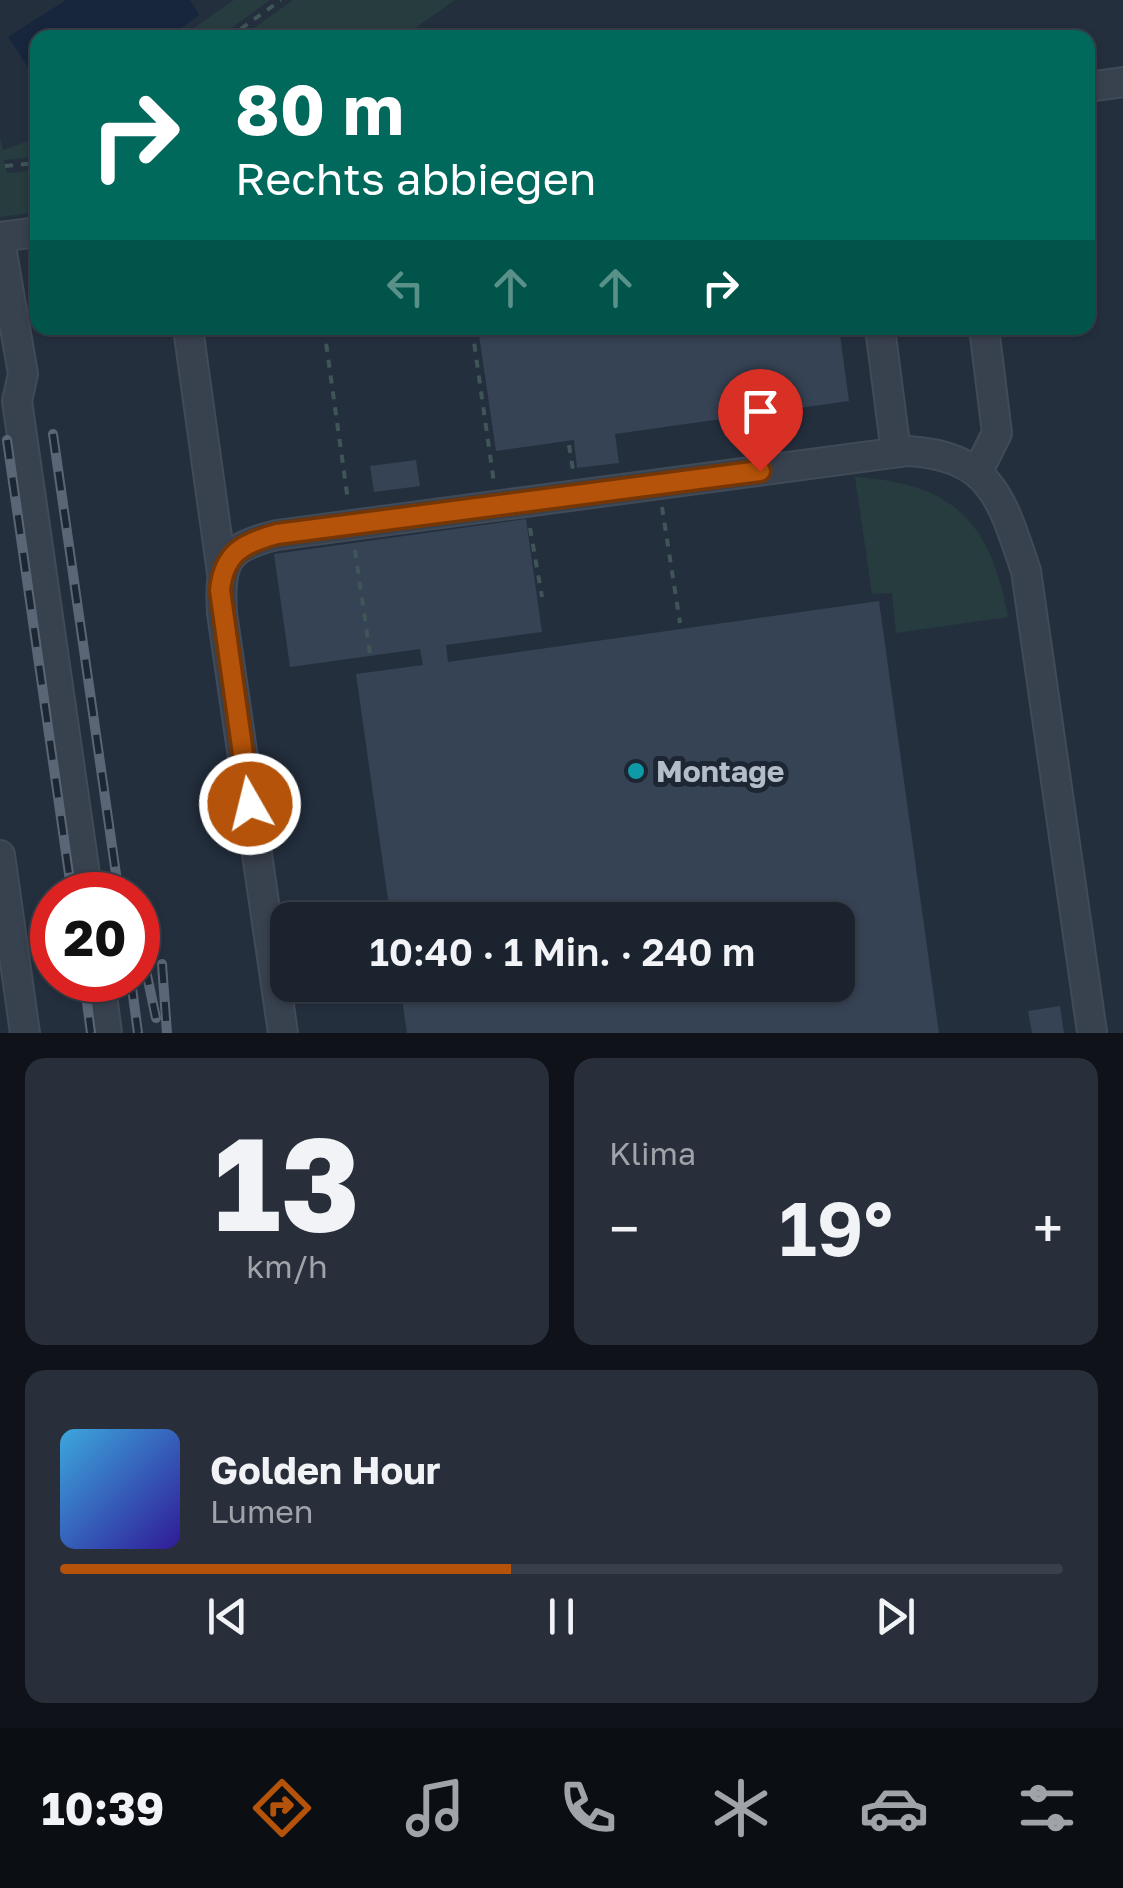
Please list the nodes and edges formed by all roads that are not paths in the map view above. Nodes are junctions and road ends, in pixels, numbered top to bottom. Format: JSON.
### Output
{"nodes":[{"id":1,"x":1123,"y":82,"type":"edge"},
{"id":2,"x":1095,"y":86,"type":"edge"},
{"id":3,"x":30,"y":233,"type":"edge"},
{"id":4,"x":0,"y":239,"type":"edge"},
{"id":5,"x":189,"y":335,"type":"edge"},
{"id":6,"x":881,"y":335,"type":"edge"},
{"id":7,"x":985,"y":335,"type":"edge"},
{"id":8,"x":896,"y":452,"type":"junction"},
{"id":9,"x":978,"y":470,"type":"junction"},
{"id":10,"x":222,"y":573,"type":"junction"},
{"id":11,"x":1,"y":871,"type":"edge"},
{"id":12,"x":85,"y":872,"type":"edge"},
{"id":13,"x":103,"y":1002,"type":"edge"},
{"id":14,"x":1092,"y":1032,"type":"edge"},
{"id":15,"x":25,"y":1033,"type":"edge"},
{"id":16,"x":107,"y":1033,"type":"edge"},
{"id":17,"x":283,"y":1033,"type":"edge"}],
"edges":[{"from":1,"to":2,"type":"lane"},
{"from":3,"to":4,"type":"lane"},
{"from":4,"to":12,"type":"lane"},
{"from":5,"to":10,"type":"lane"},
{"from":6,"to":8,"type":"lane"},
{"from":7,"to":9,"type":"lane"},
{"from":8,"to":9,"type":"lane"},
{"from":8,"to":10,"type":"lane"},
{"from":9,"to":14,"type":"lane"},
{"from":10,"to":17,"type":"lane"},
{"from":11,"to":15,"type":"lane"},
{"from":13,"to":16,"type":"lane"}]}
